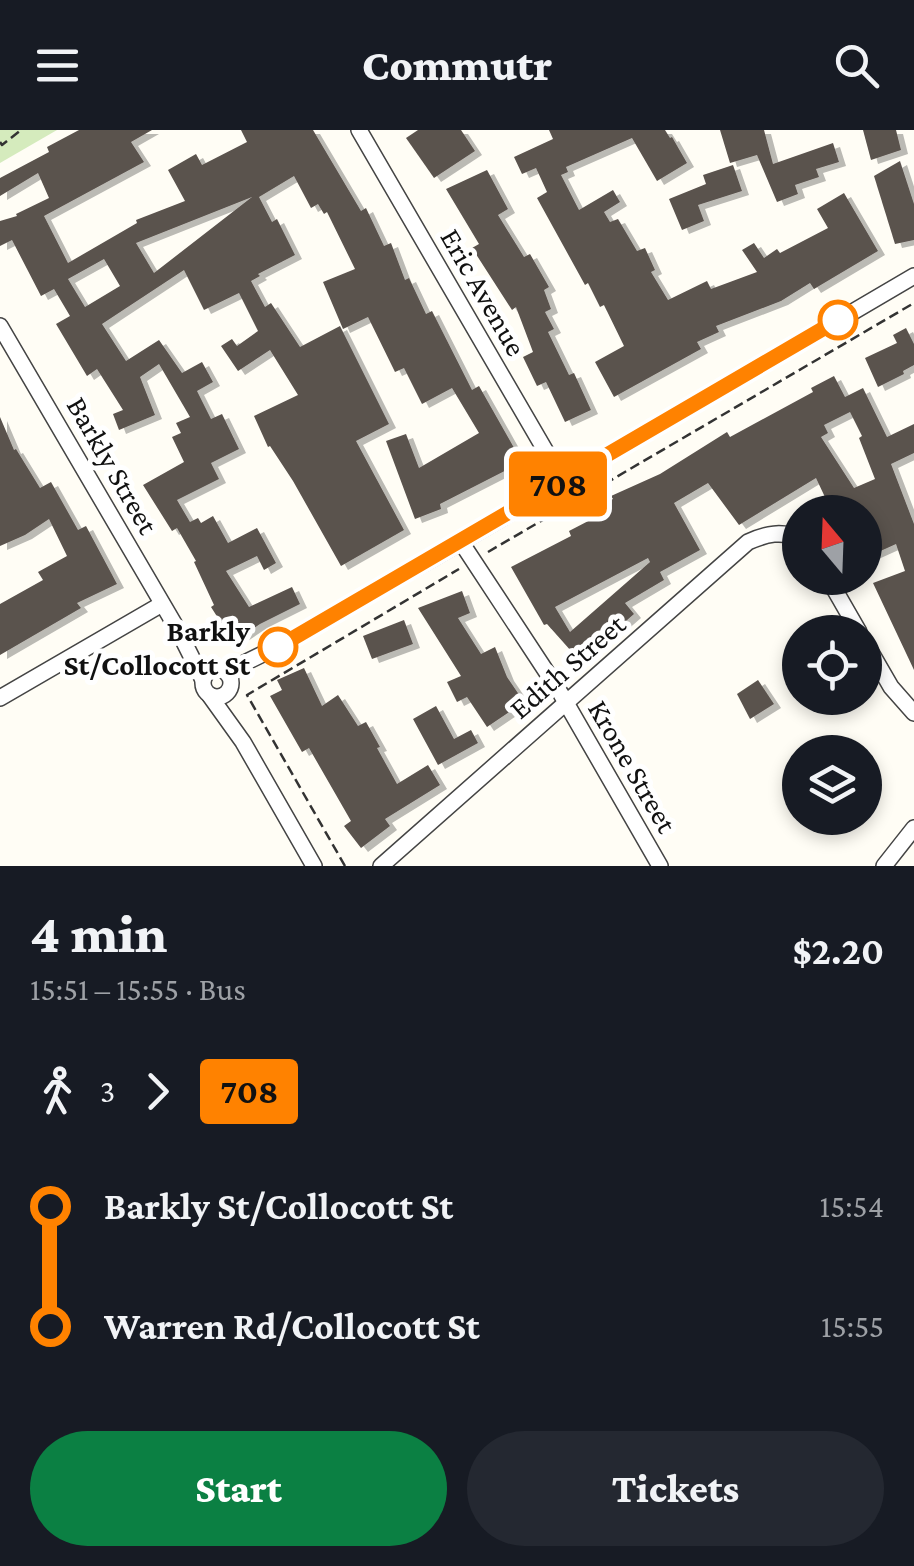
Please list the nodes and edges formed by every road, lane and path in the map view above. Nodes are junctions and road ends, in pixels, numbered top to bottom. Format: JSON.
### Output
{"nodes":[{"id":1,"x":21,"y":130,"type":"edge"},
{"id":2,"x":359,"y":130,"type":"edge"},
{"id":3,"x":0,"y":142,"type":"edge"},
{"id":4,"x":914,"y":276,"type":"edge"},
{"id":5,"x":914,"y":303,"type":"edge"},
{"id":6,"x":0,"y":326,"type":"edge"},
{"id":7,"x":563,"y":481,"type":"junction"},
{"id":8,"x":782,"y":533,"type":"edge"},
{"id":9,"x":462,"y":542,"type":"junction"},
{"id":10,"x":474,"y":560,"type":"junction"},
{"id":11,"x":162,"y":604,"type":"junction"},
{"id":12,"x":882,"y":671,"type":"edge"},
{"id":13,"x":218,"y":682,"type":"junction"},
{"id":14,"x":0,"y":698,"type":"edge"},
{"id":15,"x":565,"y":704,"type":"junction"},
{"id":16,"x":914,"y":713,"type":"edge"},
{"id":17,"x":914,"y":828,"type":"edge"},
{"id":18,"x":314,"y":866,"type":"edge"},
{"id":19,"x":345,"y":866,"type":"edge"},
{"id":20,"x":381,"y":866,"type":"edge"},
{"id":21,"x":660,"y":866,"type":"edge"},
{"id":22,"x":884,"y":866,"type":"edge"}],
"edges":[{"from":1,"to":3,"type":"path"},
{"from":2,"to":7,"type":"street","name":"Eric Avenue"},
{"from":4,"to":7,"type":"street"},
{"from":5,"to":10,"type":"path"},
{"from":6,"to":11,"type":"street","name":"Barkly Street"},
{"from":7,"to":9,"type":"street"},
{"from":8,"to":15,"type":"street","name":"Edith Street"},
{"from":9,"to":10,"type":"street","name":"Krone Street"},
{"from":9,"to":13,"type":"street"},
{"from":10,"to":15,"type":"street","name":"Krone Street"},
{"from":10,"to":19,"type":"path"},
{"from":11,"to":13,"type":"street","name":"Barkly Street"},
{"from":11,"to":14,"type":"street"},
{"from":12,"to":16,"type":"street"},
{"from":13,"to":18,"type":"street","name":"Barkly Street"},
{"from":15,"to":20,"type":"street","name":"Edith Street"},
{"from":15,"to":21,"type":"street","name":"Krone Street"},
{"from":17,"to":22,"type":"street"}]}
